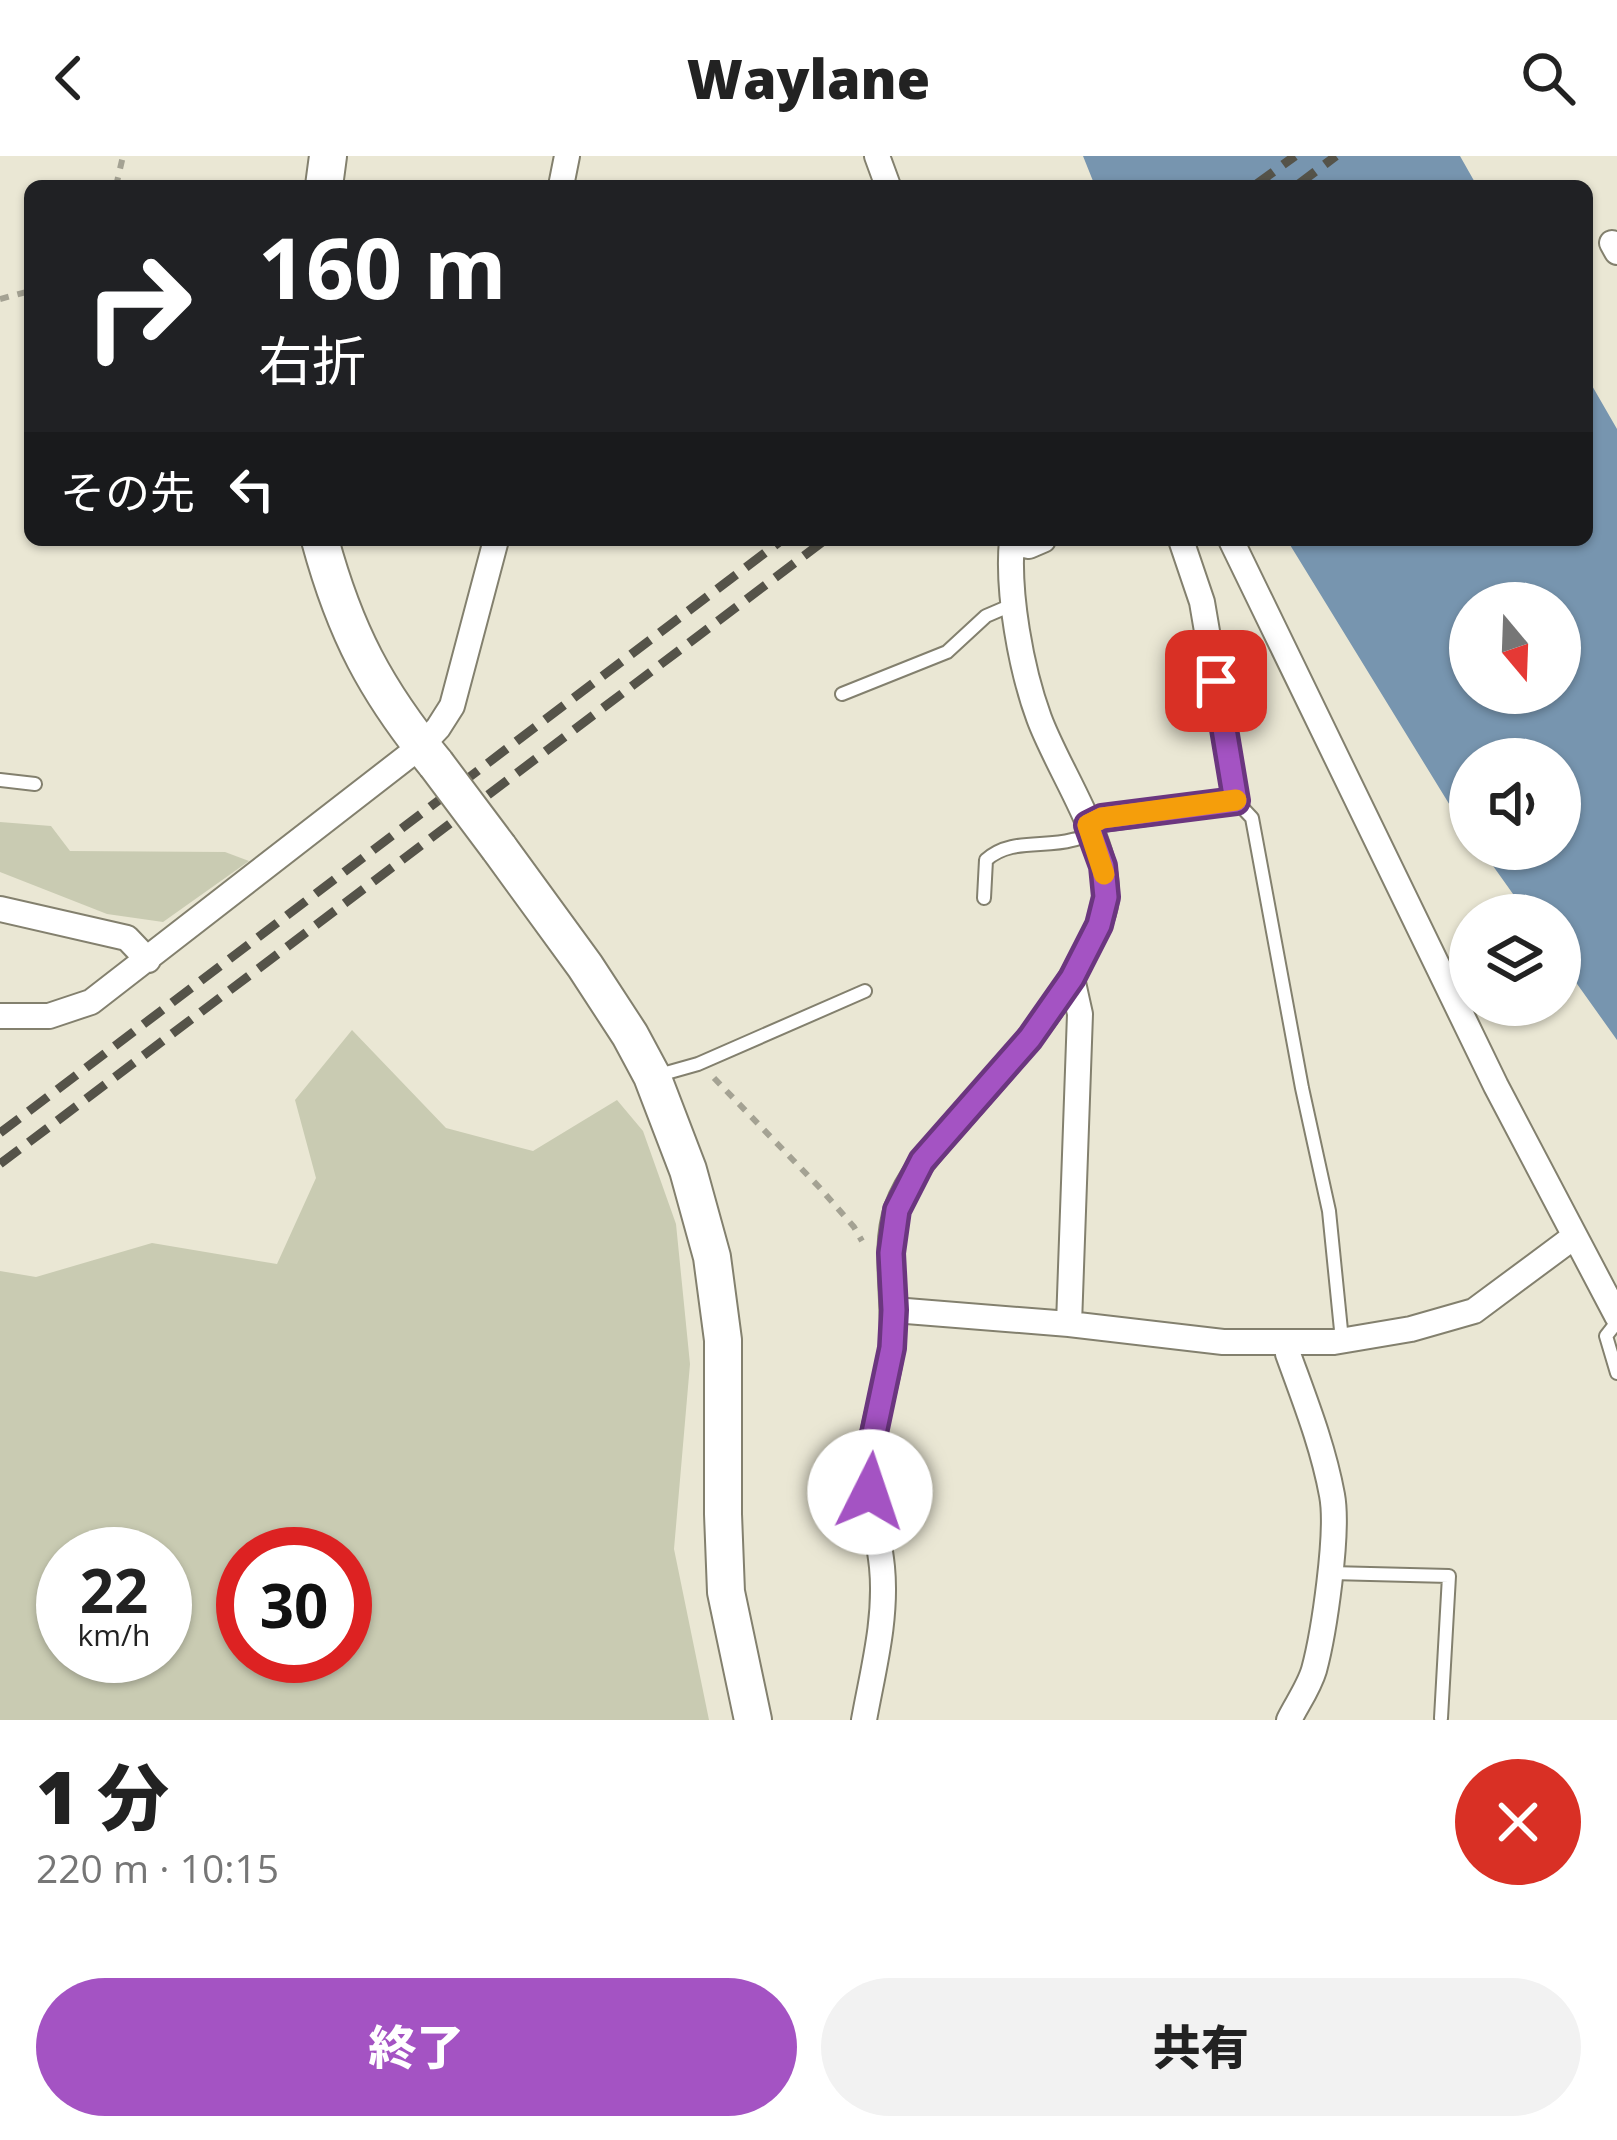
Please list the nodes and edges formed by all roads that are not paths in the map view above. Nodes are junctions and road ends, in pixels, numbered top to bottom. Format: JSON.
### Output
{"nodes":[{"id":1,"x":322,"y":546,"type":"edge"},
{"id":2,"x":494,"y":546,"type":"edge"},
{"id":3,"x":1012,"y":546,"type":"edge"},
{"id":4,"x":1183,"y":546,"type":"edge"},
{"id":5,"x":1234,"y":546,"type":"edge"},
{"id":6,"x":1015,"y":604,"type":"junction"},
{"id":7,"x":842,"y":694,"type":"dead end"},
{"id":8,"x":429,"y":755,"type":"junction"},
{"id":9,"x":0,"y":780,"type":"edge"},
{"id":10,"x":35,"y":784,"type":"dead end"},
{"id":11,"x":1236,"y":801,"type":"junction"},
{"id":12,"x":1089,"y":829,"type":"junction"},
{"id":13,"x":984,"y":898,"type":"dead end"},
{"id":14,"x":0,"y":909,"type":"edge"},
{"id":15,"x":148,"y":960,"type":"junction"},
{"id":16,"x":1072,"y":978,"type":"junction"},
{"id":17,"x":865,"y":991,"type":"dead end"},
{"id":18,"x":0,"y":1016,"type":"edge"},
{"id":19,"x":652,"y":1076,"type":"junction"},
{"id":20,"x":1575,"y":1236,"type":"junction"},
{"id":21,"x":894,"y":1310,"type":"junction"},
{"id":22,"x":1617,"y":1319,"type":"edge"},
{"id":23,"x":1069,"y":1324,"type":"junction"},
{"id":24,"x":1342,"y":1341,"type":"junction"},
{"id":25,"x":1287,"y":1342,"type":"junction"},
{"id":26,"x":1617,"y":1373,"type":"edge"},
{"id":27,"x":1329,"y":1573,"type":"junction"},
{"id":28,"x":1441,"y":1718,"type":"edge"},
{"id":29,"x":753,"y":1720,"type":"edge"},
{"id":30,"x":864,"y":1720,"type":"edge"},
{"id":31,"x":1289,"y":1720,"type":"edge"}],
"edges":[{"from":1,"to":8,"type":"street"},
{"from":2,"to":8,"type":"street"},
{"from":3,"to":6,"type":"street"},
{"from":4,"to":11,"type":"street"},
{"from":5,"to":20,"type":"street"},
{"from":6,"to":7,"type":"lane"},
{"from":6,"to":12,"type":"street"},
{"from":8,"to":15,"type":"street"},
{"from":8,"to":19,"type":"street","bridge":true},
{"from":9,"to":10,"type":"lane"},
{"from":11,"to":12,"type":"street"},
{"from":11,"to":24,"type":"lane"},
{"from":12,"to":13,"type":"lane"},
{"from":12,"to":16,"type":"street"},
{"from":14,"to":15,"type":"street"},
{"from":15,"to":18,"type":"street"},
{"from":16,"to":21,"type":"street"},
{"from":16,"to":23,"type":"street"},
{"from":17,"to":19,"type":"lane"},
{"from":19,"to":29,"type":"street"},
{"from":20,"to":22,"type":"street"},
{"from":20,"to":24,"type":"street"},
{"from":21,"to":23,"type":"street"},
{"from":21,"to":30,"type":"street"},
{"from":22,"to":26,"type":"lane"},
{"from":23,"to":25,"type":"street"},
{"from":24,"to":25,"type":"street"},
{"from":25,"to":27,"type":"street"},
{"from":27,"to":28,"type":"lane"},
{"from":27,"to":31,"type":"street"}]}
